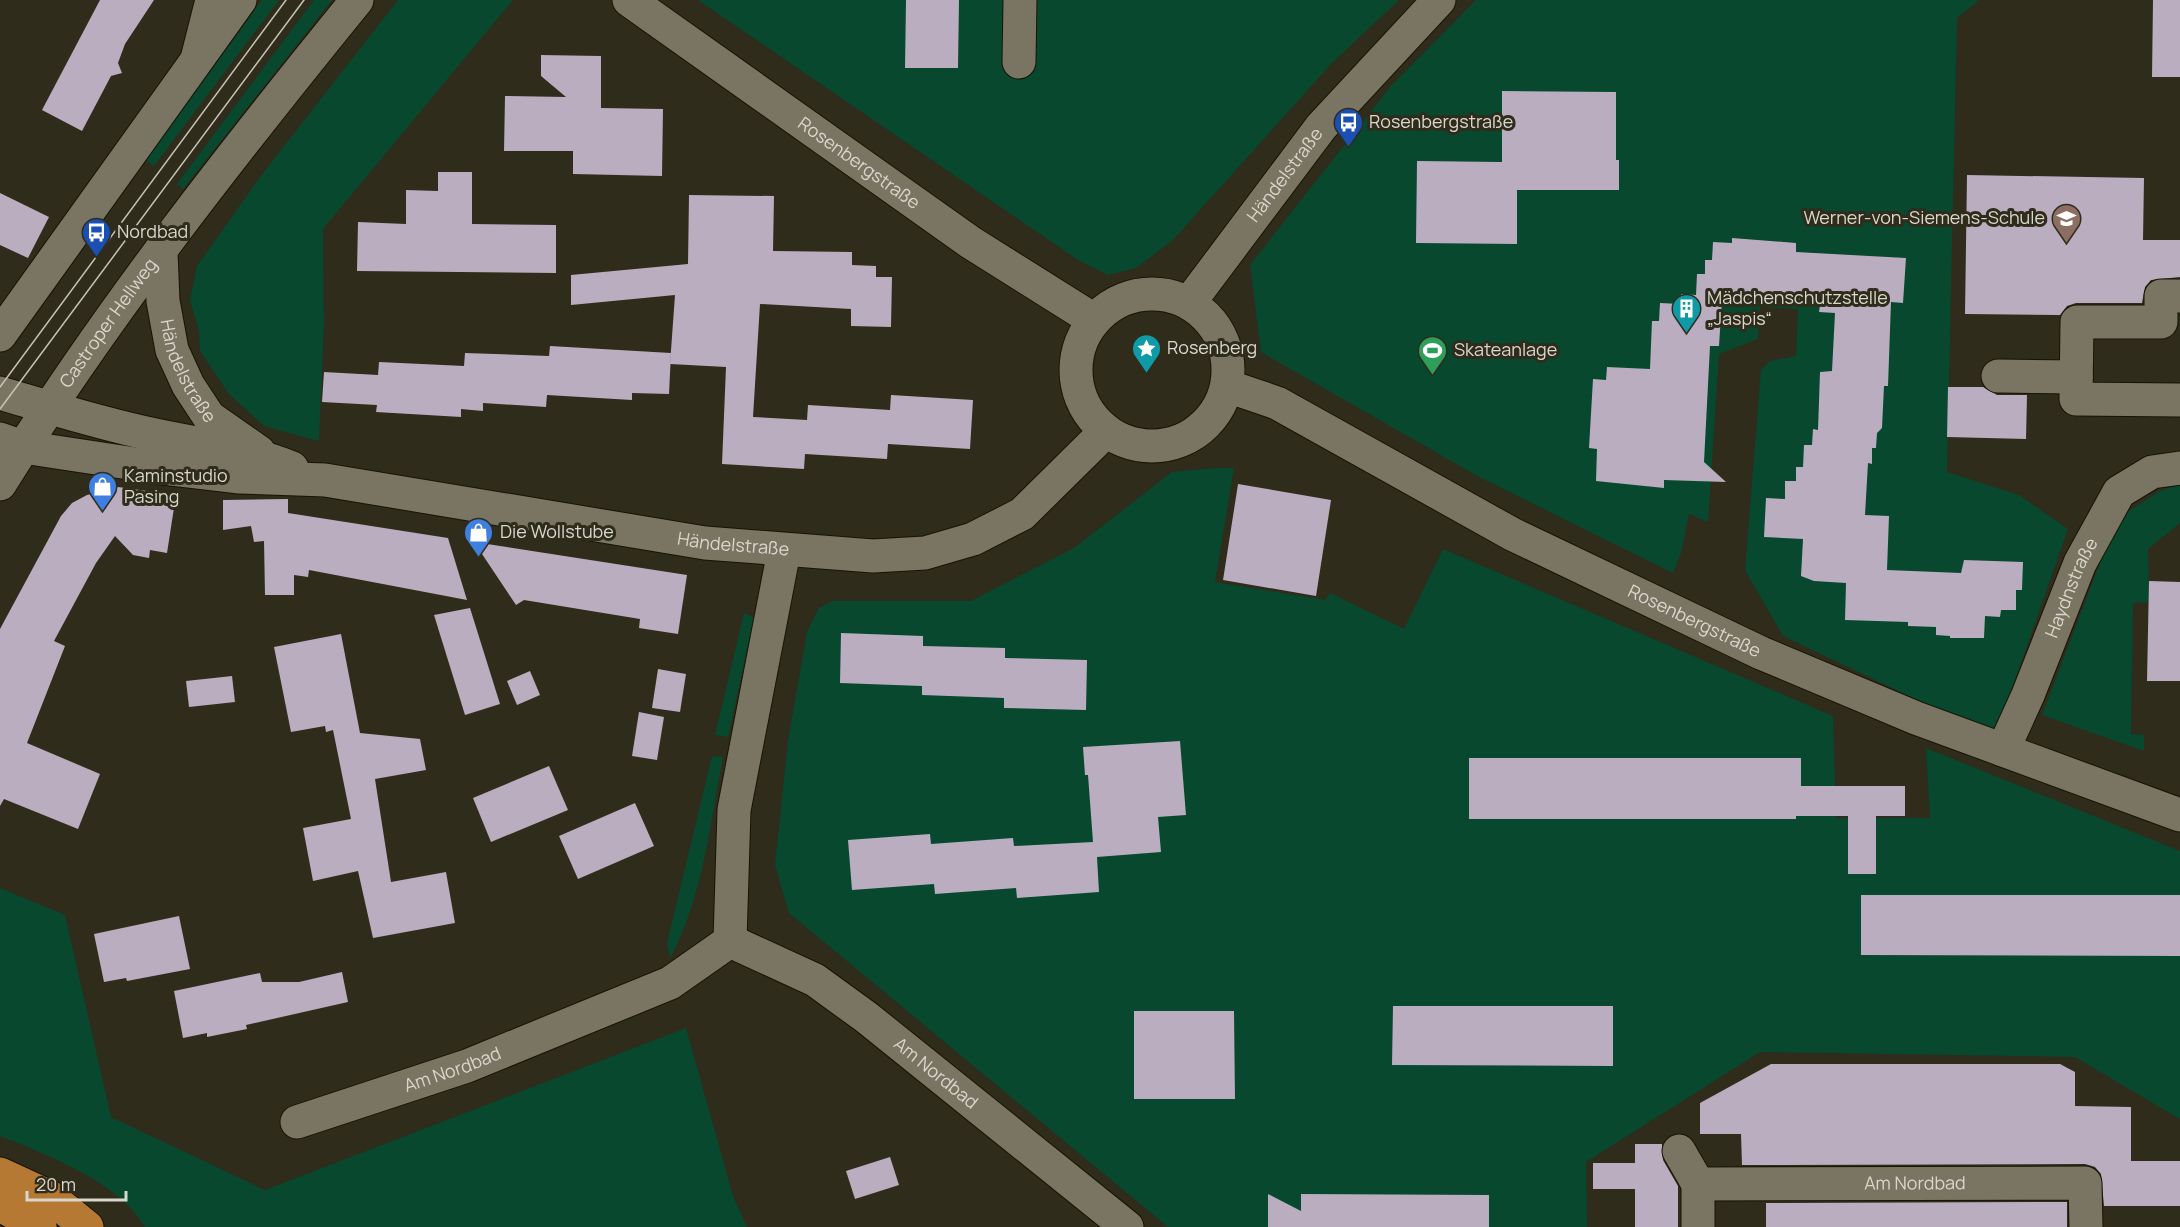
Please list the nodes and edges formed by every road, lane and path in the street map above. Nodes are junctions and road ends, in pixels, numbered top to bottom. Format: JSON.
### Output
{"nodes":[{"id":1,"x":212,"y":0,"type":"edge"},
{"id":2,"x":240,"y":0,"type":"edge"},
{"id":3,"x":357,"y":0,"type":"edge"},
{"id":4,"x":629,"y":0,"type":"edge"},
{"id":5,"x":1020,"y":0,"type":"edge"},
{"id":6,"x":1439,"y":0,"type":"edge"},
{"id":7,"x":197,"y":59,"type":"junction"},
{"id":8,"x":1019,"y":62,"type":"dead end"},
{"id":9,"x":162,"y":252,"type":"junction"},
{"id":10,"x":2180,"y":296,"type":"edge"},
{"id":11,"x":1189,"y":303,"type":"junction"},
{"id":12,"x":1094,"y":320,"type":"junction"},
{"id":13,"x":0,"y":335,"type":"edge"},
{"id":14,"x":1998,"y":376,"type":"dead end"},
{"id":15,"x":2076,"y":377,"type":"junction"},
{"id":16,"x":1227,"y":386,"type":"junction"},
{"id":17,"x":0,"y":393,"type":"edge"},
{"id":18,"x":2180,"y":400,"type":"edge"},
{"id":19,"x":48,"y":409,"type":"junction"},
{"id":20,"x":1106,"y":431,"type":"junction"},
{"id":21,"x":12,"y":443,"type":"edge"},
{"id":22,"x":268,"y":458,"type":"junction"},
{"id":23,"x":2180,"y":468,"type":"edge"},
{"id":24,"x":325,"y":480,"type":"junction"},
{"id":25,"x":0,"y":484,"type":"edge"},
{"id":26,"x":784,"y":551,"type":"junction"},
{"id":27,"x":2002,"y":750,"type":"junction"},
{"id":28,"x":2180,"y":815,"type":"edge"},
{"id":29,"x":730,"y":941,"type":"junction"},
{"id":30,"x":297,"y":1122,"type":"dead end"},
{"id":31,"x":1679,"y":1151,"type":"dead end"},
{"id":32,"x":0,"y":1174,"type":"edge"},
{"id":33,"x":1698,"y":1184,"type":"junction"},
{"id":34,"x":0,"y":1205,"type":"edge"},
{"id":35,"x":40,"y":1227,"type":"edge"},
{"id":36,"x":87,"y":1227,"type":"edge"},
{"id":37,"x":1127,"y":1227,"type":"edge"},
{"id":38,"x":1698,"y":1227,"type":"edge"},
{"id":39,"x":2086,"y":1227,"type":"edge"}],
"edges":[{"from":1,"to":7,"type":"street"},
{"from":2,"to":7,"type":"street"},
{"from":3,"to":9,"type":"street","name":"Castroper Hellweg"},
{"from":4,"to":12,"type":"street","name":"Rosenbergstraße"},
{"from":5,"to":8,"type":"street"},
{"from":6,"to":11,"type":"street","name":"Händelstraße"},
{"from":7,"to":13,"type":"street"},
{"from":9,"to":19,"type":"street","name":"Castroper Hellweg"},
{"from":9,"to":22,"type":"street","name":"Händelstraße"},
{"from":10,"to":15,"type":"street"},
{"from":11,"to":12,"type":"street"},
{"from":11,"to":16,"type":"street"},
{"from":12,"to":20,"type":"street"},
{"from":14,"to":15,"type":"street"},
{"from":15,"to":18,"type":"street"},
{"from":16,"to":20,"type":"street"},
{"from":16,"to":27,"type":"street","name":"Rosenbergstraße"},
{"from":17,"to":19,"type":"street","name":"Händelstraße"},
{"from":19,"to":21,"type":"street","name":"Castroper Hellweg"},
{"from":19,"to":22,"type":"street","name":"Händelstraße"},
{"from":20,"to":26,"type":"street","name":"Händelstraße"},
{"from":21,"to":24,"type":"street","name":"Händelstraße"},
{"from":21,"to":25,"type":"street","name":"Castroper Hellweg"},
{"from":22,"to":24,"type":"street","name":"Händelstraße"},
{"from":23,"to":27,"type":"street","name":"Haydnstraße"},
{"from":24,"to":26,"type":"street","name":"Händelstraße"},
{"from":26,"to":29,"type":"street"},
{"from":27,"to":28,"type":"street","name":"Rosenbergstraße"},
{"from":29,"to":30,"type":"street","name":"Am Nordbad"},
{"from":29,"to":37,"type":"street","name":"Am Nordbad"},
{"from":31,"to":33,"type":"street"},
{"from":32,"to":36,"type":"highway"},
{"from":33,"to":38,"type":"street"},
{"from":33,"to":39,"type":"street","name":"Am Nordbad"},
{"from":34,"to":35,"type":"highway"}]}
